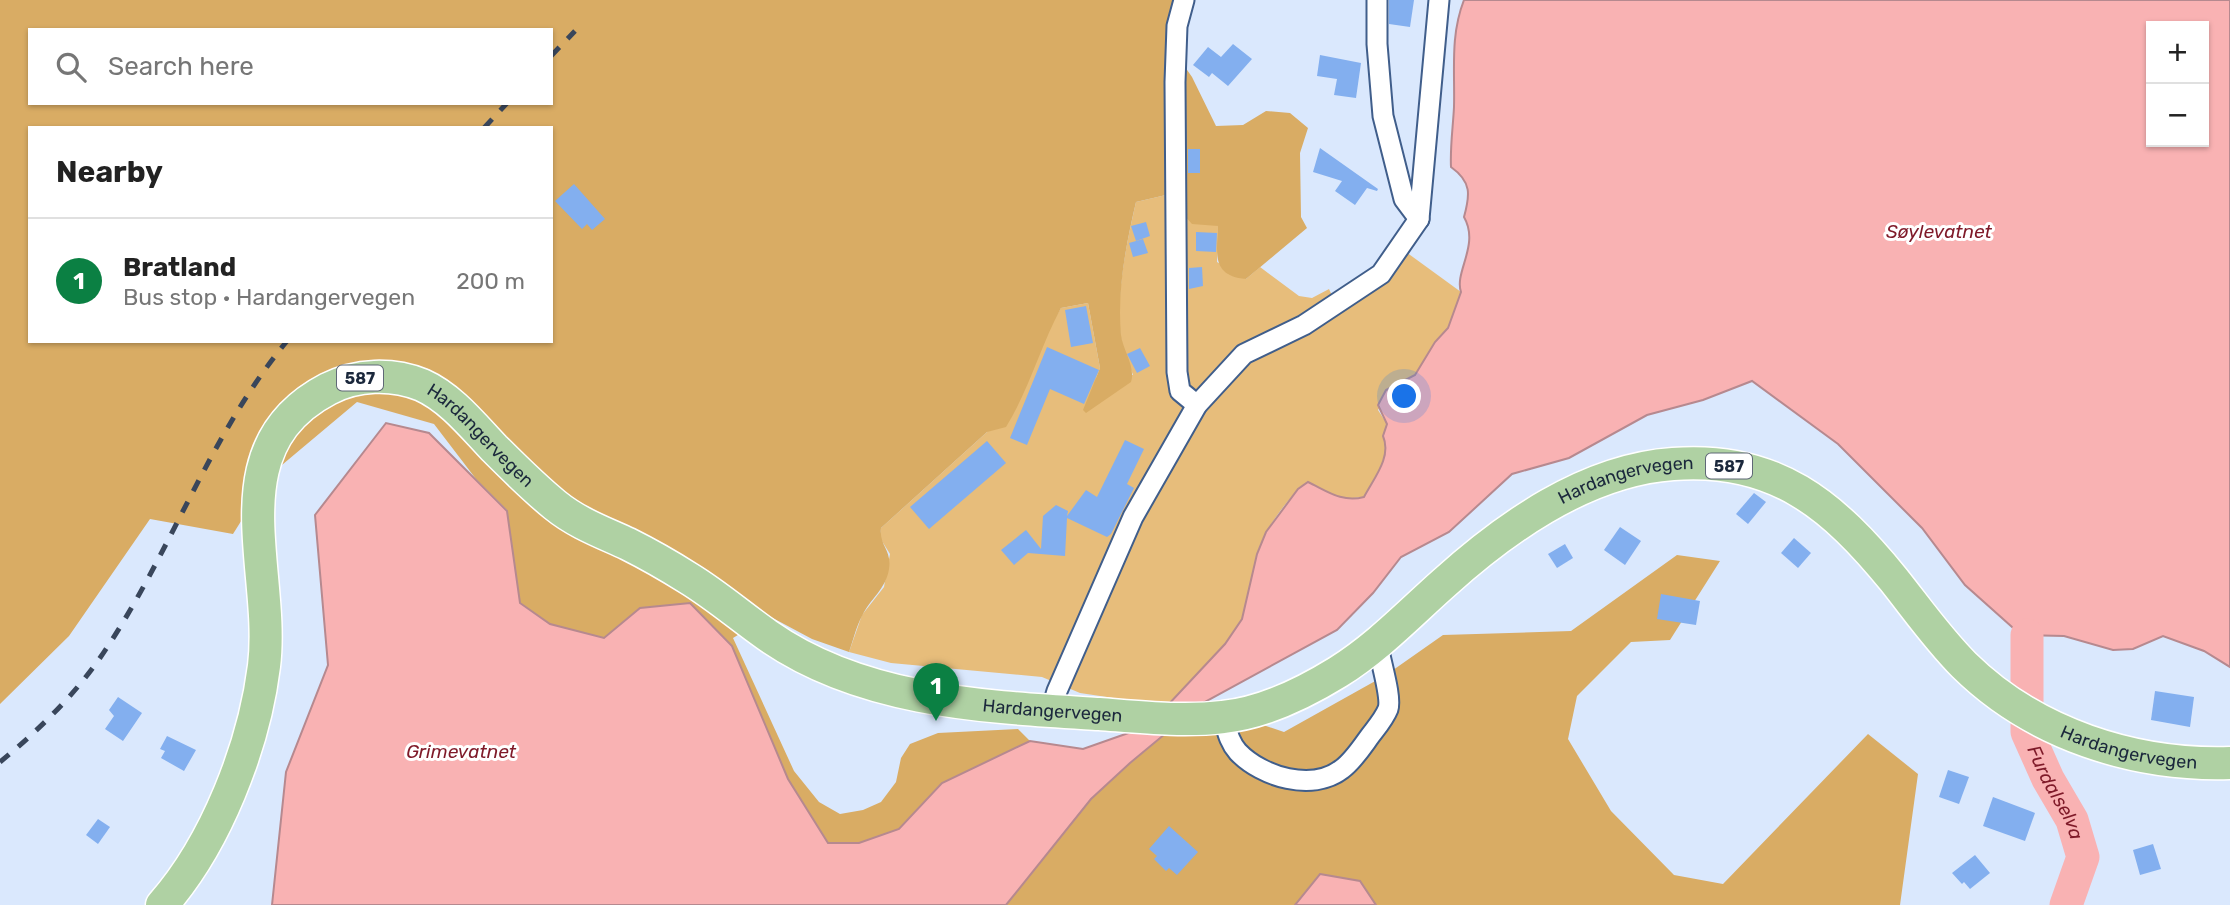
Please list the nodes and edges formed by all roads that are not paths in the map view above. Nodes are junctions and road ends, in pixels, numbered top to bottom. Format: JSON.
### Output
{"nodes":[{"id":1,"x":1184,"y":0,"type":"edge"},
{"id":2,"x":1377,"y":0,"type":"edge"},
{"id":3,"x":1439,"y":0,"type":"edge"},
{"id":4,"x":1419,"y":219,"type":"junction"},
{"id":5,"x":1197,"y":405,"type":"junction"},
{"id":6,"x":1378,"y":645,"type":"junction"},
{"id":7,"x":1051,"y":711,"type":"junction"},
{"id":8,"x":1211,"y":718,"type":"junction"},
{"id":9,"x":2230,"y":763,"type":"edge"},
{"id":10,"x":162,"y":905,"type":"edge"}],
"edges":[{"from":1,"to":5,"type":"street"},
{"from":2,"to":4,"type":"street"},
{"from":3,"to":4,"type":"street"},
{"from":4,"to":5,"type":"street"},
{"from":5,"to":7,"type":"street"},
{"from":6,"to":8,"type":"main road","name":"Hardangervegen","number":"587"},
{"from":6,"to":8,"type":"street"},
{"from":6,"to":9,"type":"main road","name":"Hardangervegen","number":"587"},
{"from":7,"to":8,"type":"main road","name":"Hardangervegen","number":"587"},
{"from":7,"to":10,"type":"main road","name":"Hardangervegen","number":"587"}]}
